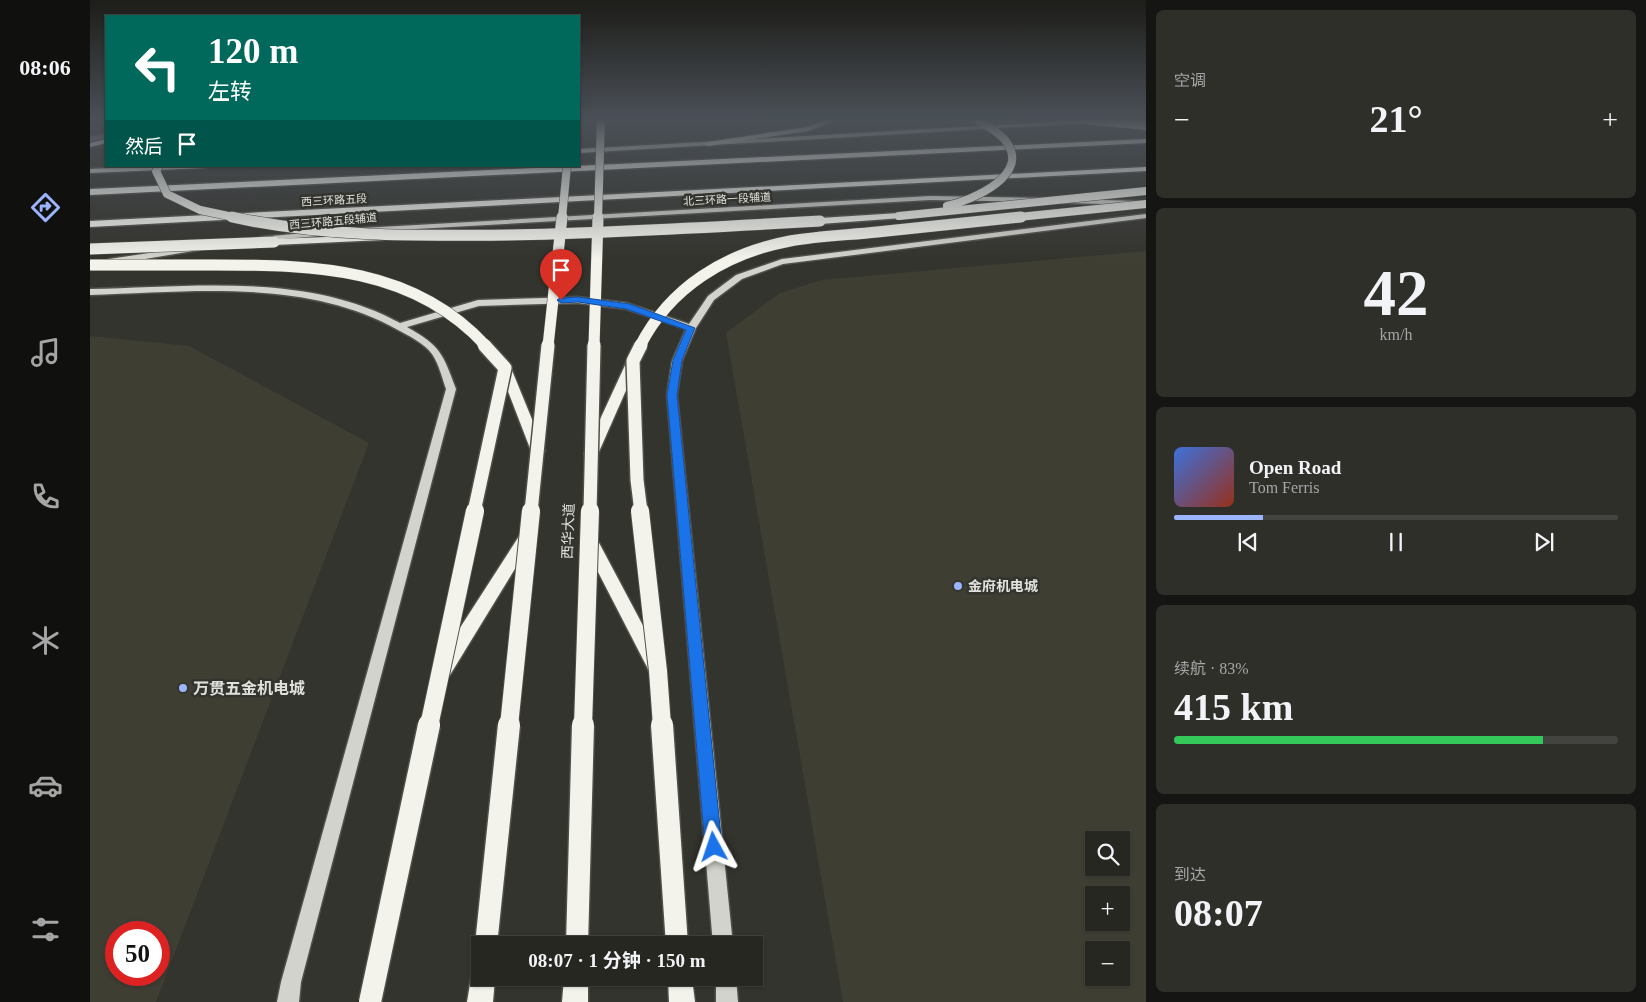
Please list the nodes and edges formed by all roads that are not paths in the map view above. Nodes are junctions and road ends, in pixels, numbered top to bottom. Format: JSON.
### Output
{"nodes":[{"id":1,"x":601,"y":165,"type":"edge"},
{"id":2,"x":651,"y":165,"type":"edge"},
{"id":3,"x":1011,"y":165,"type":"edge"},
{"id":4,"x":158,"y":167,"type":"edge"},
{"id":5,"x":182,"y":167,"type":"edge"},
{"id":6,"x":567,"y":167,"type":"edge"},
{"id":7,"x":1146,"y":169,"type":"edge"},
{"id":8,"x":90,"y":171,"type":"edge"},
{"id":9,"x":1146,"y":191,"type":"edge"},
{"id":10,"x":90,"y":192,"type":"edge"},
{"id":11,"x":1146,"y":204,"type":"edge"},
{"id":12,"x":899,"y":216,"type":"junction"},
{"id":13,"x":1146,"y":216,"type":"edge"},
{"id":14,"x":580,"y":218,"type":"joint"},
{"id":15,"x":90,"y":224,"type":"edge"},
{"id":16,"x":439,"y":236,"type":"junction"},
{"id":17,"x":90,"y":249,"type":"edge"},
{"id":18,"x":90,"y":265,"type":"edge"},
{"id":19,"x":90,"y":292,"type":"edge"},
{"id":20,"x":400,"y":326,"type":"junction"},
{"id":21,"x":691,"y":328,"type":"junction"},
{"id":22,"x":633,"y":360,"type":"junction"},
{"id":23,"x":505,"y":368,"type":"junction"},
{"id":24,"x":538,"y":451,"type":"junction"},
{"id":25,"x":591,"y":454,"type":"junction"},
{"id":26,"x":530,"y":531,"type":"junction"},
{"id":27,"x":589,"y":539,"type":"junction"},
{"id":28,"x":658,"y":670,"type":"junction"},
{"id":29,"x":439,"y":676,"type":"junction"},
{"id":30,"x":487,"y":936,"type":"edge"},
{"id":31,"x":577,"y":936,"type":"edge"},
{"id":32,"x":676,"y":936,"type":"edge"},
{"id":33,"x":722,"y":936,"type":"edge"},
{"id":34,"x":482,"y":986,"type":"edge"},
{"id":35,"x":576,"y":986,"type":"edge"},
{"id":36,"x":681,"y":986,"type":"edge"},
{"id":37,"x":726,"y":986,"type":"edge"},
{"id":38,"x":288,"y":1002,"type":"edge"},
{"id":39,"x":370,"y":1002,"type":"edge"},
{"id":40,"x":480,"y":1002,"type":"edge"},
{"id":41,"x":575,"y":1002,"type":"edge"},
{"id":42,"x":682,"y":1002,"type":"edge"},
{"id":43,"x":727,"y":1002,"type":"edge"}],
"edges":[{"from":1,"to":25,"type":"highway","name":"西华大道","bridge":true},
{"from":2,"to":10,"type":"highway","name":"西三环路五段"},
{"from":3,"to":12,"type":"highway","bridge":true},
{"from":4,"to":16,"type":"highway","bridge":true},
{"from":5,"to":8,"type":"main road"},
{"from":6,"to":24,"type":"highway","bridge":true},
{"from":7,"to":15,"type":"highway","name":"西三环路五段"},
{"from":9,"to":12,"type":"highway","bridge":true},
{"from":11,"to":14,"type":"main road","name":"北三环路一段辅道"},
{"from":11,"to":22,"type":"highway","bridge":true},
{"from":12,"to":16,"type":"highway","bridge":true},
{"from":13,"to":21,"type":"main road"},
{"from":14,"to":18,"type":"main road","name":"西三环路五段辅道"},
{"from":16,"to":17,"type":"highway","bridge":true},
{"from":18,"to":23,"type":"highway","bridge":true},
{"from":19,"to":20,"type":"main road"},
{"from":20,"to":21,"type":"main road"},
{"from":20,"to":38,"type":"main road"},
{"from":21,"to":33,"type":"main road"},
{"from":22,"to":25,"type":"highway","bridge":true},
{"from":22,"to":28,"type":"highway","bridge":true},
{"from":23,"to":24,"type":"highway","bridge":true},
{"from":23,"to":29,"type":"highway","bridge":true},
{"from":24,"to":26,"type":"highway","bridge":true},
{"from":25,"to":27,"type":"highway","name":"西华大道","bridge":true},
{"from":26,"to":29,"type":"highway","bridge":true},
{"from":26,"to":30,"type":"highway","bridge":true},
{"from":27,"to":28,"type":"highway","bridge":true},
{"from":27,"to":31,"type":"highway","name":"西华大道","bridge":true},
{"from":28,"to":32,"type":"highway","bridge":true},
{"from":29,"to":39,"type":"highway","bridge":true},
{"from":34,"to":40,"type":"highway"},
{"from":35,"to":41,"type":"highway"},
{"from":36,"to":42,"type":"highway"},
{"from":37,"to":43,"type":"main road"}]}
